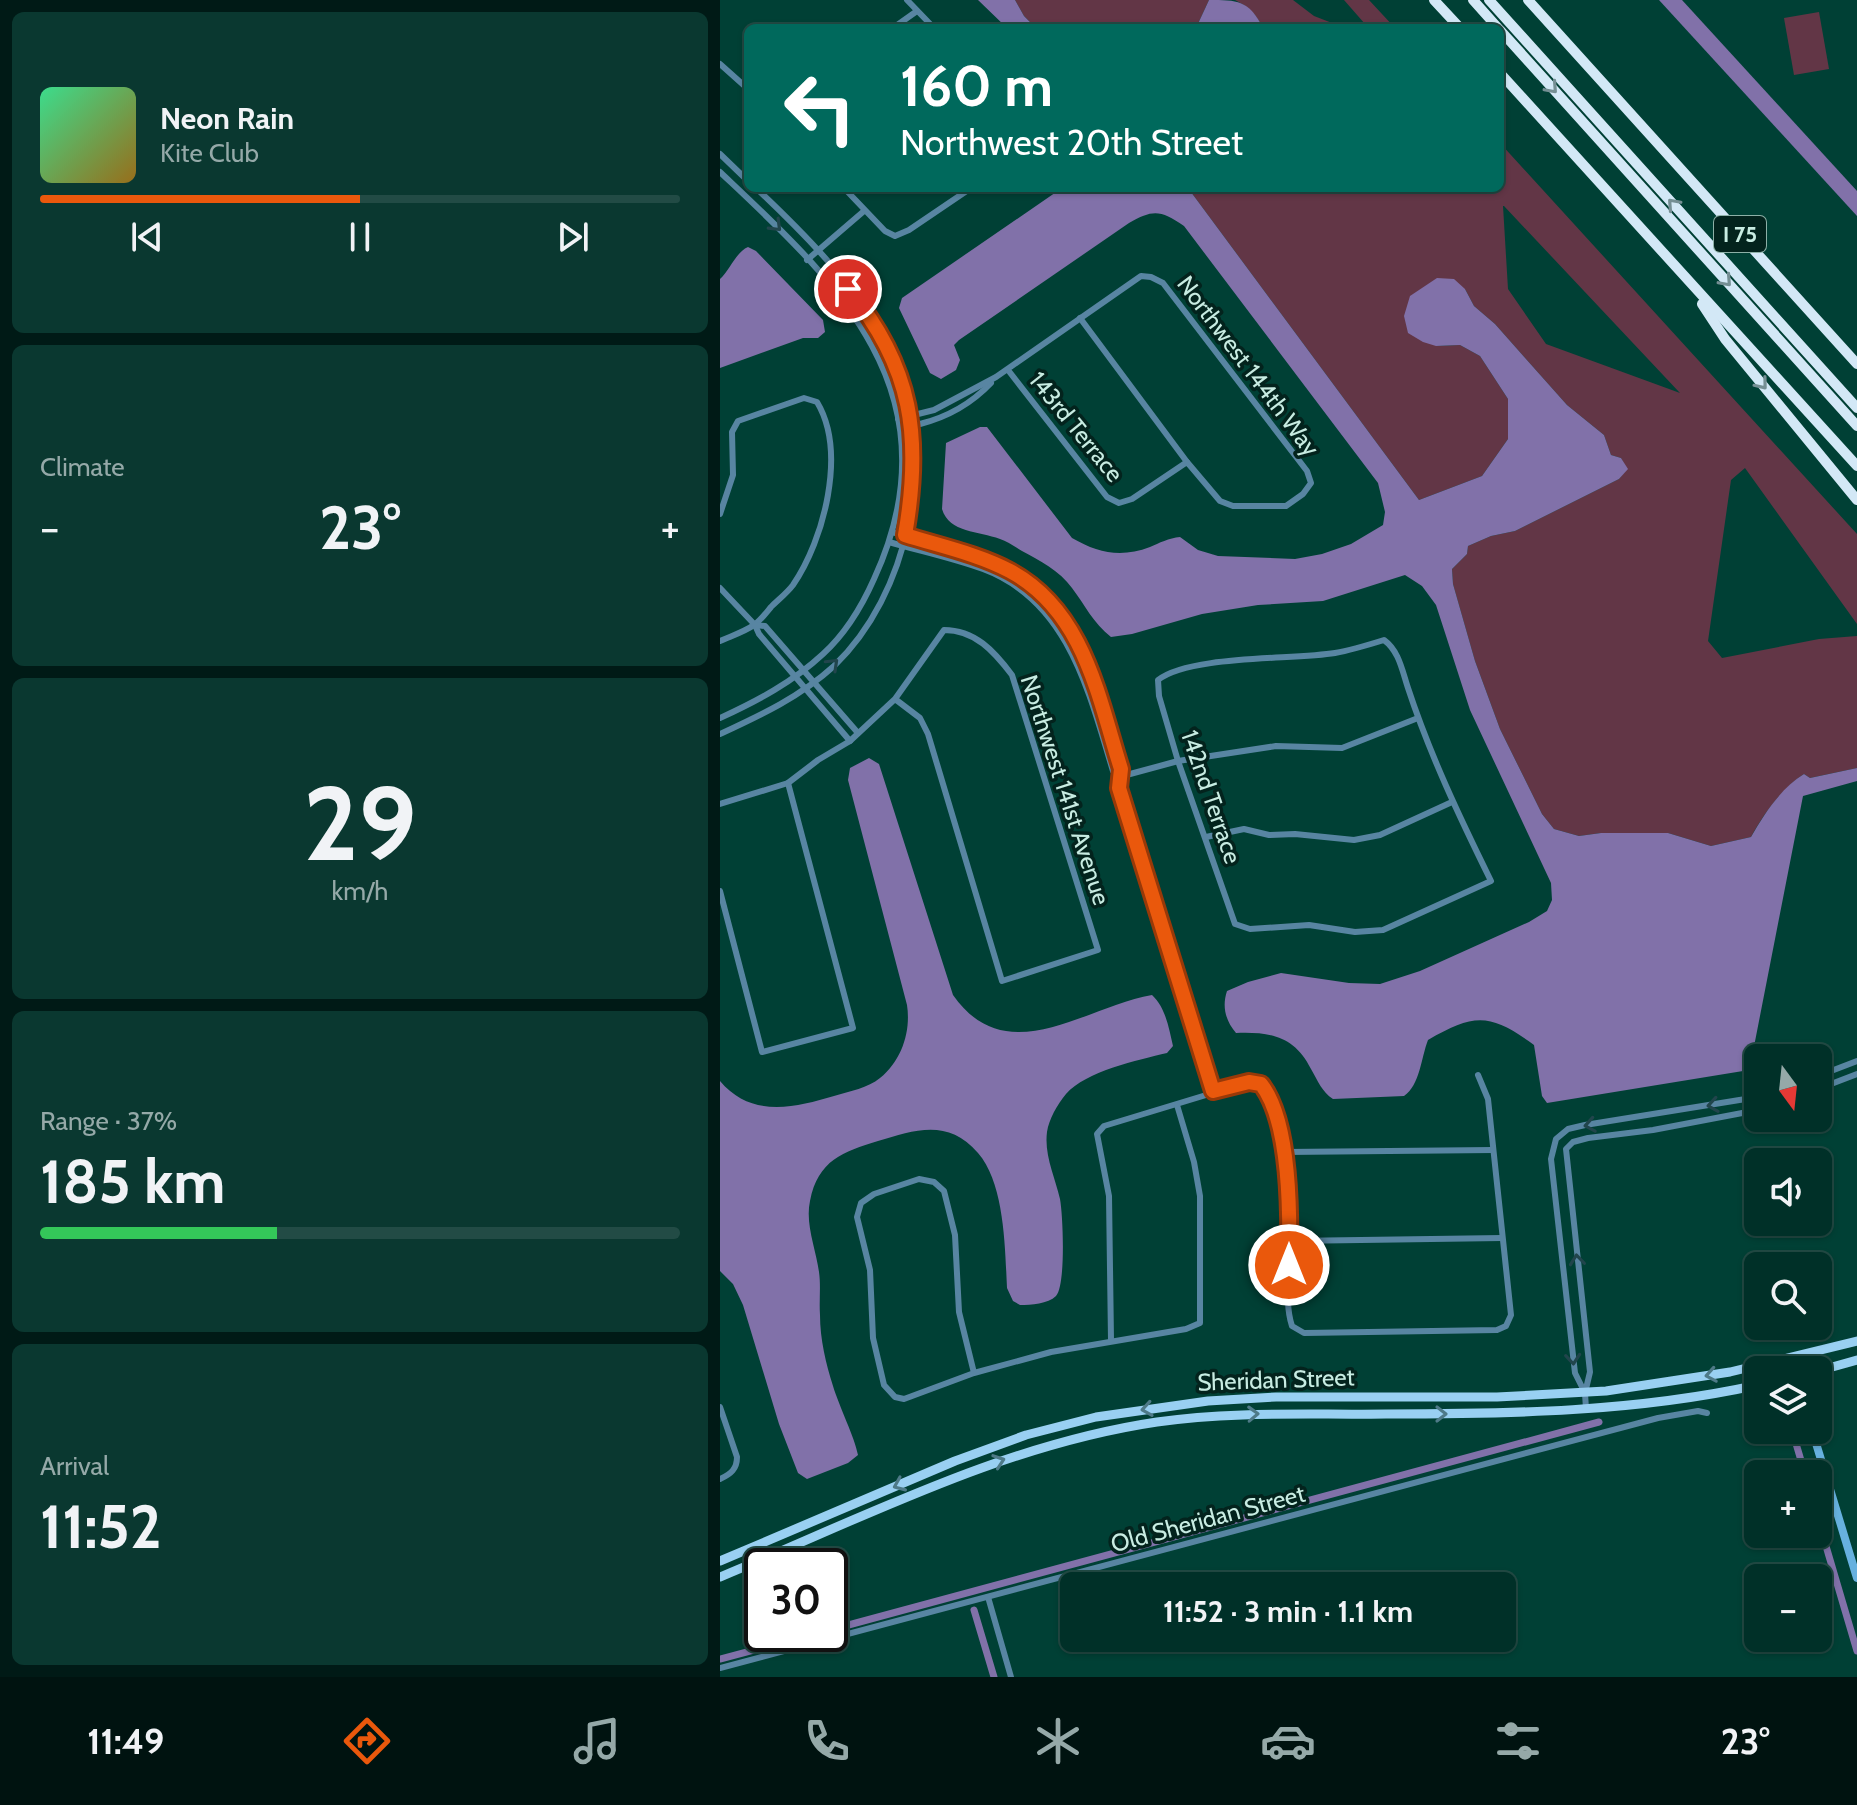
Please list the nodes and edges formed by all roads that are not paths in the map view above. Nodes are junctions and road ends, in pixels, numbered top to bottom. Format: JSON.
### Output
{"nodes":[{"id":1,"x":907,"y":0,"type":"edge"},
{"id":2,"x":1434,"y":0,"type":"edge"},
{"id":3,"x":1473,"y":0,"type":"edge"},
{"id":4,"x":1489,"y":0,"type":"edge"},
{"id":5,"x":1528,"y":0,"type":"edge"},
{"id":6,"x":917,"y":11,"type":"junction"},
{"id":7,"x":899,"y":24,"type":"edge"},
{"id":8,"x":930,"y":24,"type":"edge"},
{"id":9,"x":1456,"y":24,"type":"edge"},
{"id":10,"x":1495,"y":24,"type":"edge"},
{"id":11,"x":1504,"y":35,"type":"edge"},
{"id":12,"x":720,"y":64,"type":"edge"},
{"id":13,"x":1504,"y":77,"type":"edge"},
{"id":14,"x":744,"y":85,"type":"edge"},
{"id":15,"x":720,"y":154,"type":"edge"},
{"id":16,"x":720,"y":172,"type":"edge"},
{"id":17,"x":744,"y":177,"type":"edge"},
{"id":18,"x":760,"y":192,"type":"edge"},
{"id":19,"x":847,"y":192,"type":"edge"},
{"id":20,"x":965,"y":192,"type":"edge"},
{"id":21,"x":864,"y":211,"type":"junction"},
{"id":22,"x":817,"y":251,"type":"junction"},
{"id":23,"x":807,"y":260,"type":"junction"},
{"id":24,"x":1684,"y":276,"type":"junction"},
{"id":25,"x":1080,"y":318,"type":"junction"},
{"id":26,"x":1796,"y":340,"type":"junction"},
{"id":27,"x":1857,"y":364,"type":"edge"},
{"id":28,"x":1008,"y":370,"type":"junction"},
{"id":29,"x":1857,"y":398,"type":"edge"},
{"id":30,"x":1857,"y":408,"type":"edge"},
{"id":31,"x":910,"y":418,"type":"junction"},
{"id":32,"x":898,"y":419,"type":"junction"},
{"id":33,"x":1857,"y":426,"type":"edge"},
{"id":34,"x":1187,"y":462,"type":"junction"},
{"id":35,"x":1857,"y":466,"type":"edge"},
{"id":36,"x":1857,"y":500,"type":"edge"},
{"id":37,"x":720,"y":514,"type":"edge"},
{"id":38,"x":892,"y":532,"type":"junction"},
{"id":39,"x":905,"y":535,"type":"junction"},
{"id":40,"x":889,"y":542,"type":"junction"},
{"id":41,"x":902,"y":545,"type":"junction"},
{"id":42,"x":720,"y":588,"type":"edge"},
{"id":43,"x":755,"y":625,"type":"junction"},
{"id":44,"x":720,"y":641,"type":"edge"},
{"id":45,"x":805,"y":669,"type":"junction"},
{"id":46,"x":796,"y":676,"type":"junction"},
{"id":47,"x":815,"y":681,"type":"junction"},
{"id":48,"x":806,"y":688,"type":"junction"},
{"id":49,"x":895,"y":699,"type":"junction"},
{"id":50,"x":720,"y":718,"type":"edge"},
{"id":51,"x":1418,"y":718,"type":"junction"},
{"id":52,"x":858,"y":733,"type":"junction"},
{"id":53,"x":720,"y":734,"type":"edge"},
{"id":54,"x":850,"y":741,"type":"junction"},
{"id":55,"x":1178,"y":761,"type":"junction"},
{"id":56,"x":1119,"y":777,"type":"junction"},
{"id":57,"x":788,"y":783,"type":"junction"},
{"id":58,"x":1452,"y":802,"type":"junction"},
{"id":59,"x":720,"y":804,"type":"edge"},
{"id":60,"x":1206,"y":837,"type":"junction"},
{"id":61,"x":720,"y":891,"type":"edge"},
{"id":62,"x":1857,"y":1061,"type":"edge"},
{"id":63,"x":1832,"y":1071,"type":"edge"},
{"id":64,"x":1857,"y":1074,"type":"edge"},
{"id":65,"x":1478,"y":1075,"type":"dead end"},
{"id":66,"x":1832,"y":1084,"type":"edge"},
{"id":67,"x":1213,"y":1091,"type":"junction"},
{"id":68,"x":1744,"y":1099,"type":"edge"},
{"id":69,"x":1177,"y":1105,"type":"junction"},
{"id":70,"x":1744,"y":1113,"type":"edge"},
{"id":71,"x":1493,"y":1150,"type":"junction"},
{"id":72,"x":1285,"y":1152,"type":"junction"},
{"id":73,"x":1502,"y":1238,"type":"junction"},
{"id":74,"x":1290,"y":1241,"type":"junction"},
{"id":75,"x":1111,"y":1340,"type":"junction"},
{"id":76,"x":1857,"y":1341,"type":"edge"},
{"id":77,"x":1810,"y":1356,"type":"edge"},
{"id":78,"x":1857,"y":1360,"type":"edge"},
{"id":79,"x":1832,"y":1367,"type":"edge"},
{"id":80,"x":1744,"y":1371,"type":"edge"},
{"id":81,"x":974,"y":1373,"type":"junction"},
{"id":82,"x":1744,"y":1388,"type":"edge"},
{"id":83,"x":1585,"y":1393,"type":"junction"},
{"id":84,"x":720,"y":1407,"type":"edge"},
{"id":85,"x":1586,"y":1409,"type":"junction"},
{"id":86,"x":1707,"y":1413,"type":"dead end"},
{"id":87,"x":1816,"y":1444,"type":"edge"},
{"id":88,"x":720,"y":1479,"type":"edge"},
{"id":89,"x":720,"y":1561,"type":"edge"},
{"id":90,"x":720,"y":1577,"type":"edge"},
{"id":91,"x":1857,"y":1578,"type":"edge"},
{"id":92,"x":988,"y":1597,"type":"junction"},
{"id":93,"x":720,"y":1668,"type":"edge"},
{"id":94,"x":1011,"y":1677,"type":"edge"}],
"edges":[{"from":1,"to":6,"type":"street"},
{"from":2,"to":9,"type":"highway"},
{"from":3,"to":10,"type":"highway"},
{"from":26,"to":4,"type":"highway","one_way":true},
{"from":5,"to":27,"type":"highway","number":"I 75"},
{"from":6,"to":7,"type":"street"},
{"from":6,"to":8,"type":"street"},
{"from":11,"to":33,"type":"highway","one_way":true},
{"from":12,"to":14,"type":"street"},
{"from":13,"to":24,"type":"highway"},
{"from":15,"to":17,"type":"street"},
{"from":16,"to":23,"type":"street","one_way":true},
{"from":18,"to":22,"type":"street"},
{"from":19,"to":21,"type":"street"},
{"from":20,"to":21,"type":"street"},
{"from":21,"to":22,"type":"street"},
{"from":22,"to":23,"type":"street"},
{"from":22,"to":31,"type":"street"},
{"from":23,"to":32,"type":"street"},
{"from":24,"to":35,"type":"highway"},
{"from":24,"to":36,"type":"highway","one_way":true},
{"from":25,"to":28,"type":"street"},
{"from":25,"to":34,"type":"street"},
{"from":25,"to":34,"type":"street","name":"Northwest 144th Way"},
{"from":26,"to":29,"type":"highway"},
{"from":26,"to":30,"type":"highway"},
{"from":28,"to":31,"type":"street"},
{"from":28,"to":34,"type":"street","name":"143rd Terrace"},
{"from":31,"to":32,"type":"street"},
{"from":31,"to":39,"type":"street"},
{"from":32,"to":38,"type":"street"},
{"from":37,"to":43,"type":"street"},
{"from":38,"to":39,"type":"street"},
{"from":38,"to":40,"type":"street"},
{"from":39,"to":41,"type":"street"},
{"from":39,"to":56,"type":"street"},
{"from":40,"to":41,"type":"street"},
{"from":40,"to":45,"type":"street"},
{"from":47,"to":41,"type":"street","one_way":true},
{"from":41,"to":56,"type":"street"},
{"from":42,"to":43,"type":"street"},
{"from":43,"to":44,"type":"street"},
{"from":43,"to":45,"type":"street"},
{"from":43,"to":46,"type":"street"},
{"from":45,"to":46,"type":"street"},
{"from":45,"to":47,"type":"street"},
{"from":46,"to":48,"type":"street"},
{"from":46,"to":50,"type":"street"},
{"from":47,"to":48,"type":"street"},
{"from":47,"to":52,"type":"street"},
{"from":48,"to":53,"type":"street"},
{"from":48,"to":54,"type":"street"},
{"from":49,"to":49,"type":"street","name":"Northwest 141st Avenue"},
{"from":49,"to":52,"type":"street"},
{"from":51,"to":55,"type":"street"},
{"from":51,"to":55,"type":"street","name":"142nd Terrace"},
{"from":51,"to":58,"type":"street"},
{"from":52,"to":54,"type":"street"},
{"from":54,"to":57,"type":"street"},
{"from":55,"to":56,"type":"street"},
{"from":55,"to":60,"type":"street","name":"142nd Terrace"},
{"from":56,"to":67,"type":"street"},
{"from":57,"to":59,"type":"street"},
{"from":57,"to":61,"type":"street"},
{"from":58,"to":60,"type":"street"},
{"from":58,"to":60,"type":"street","name":"142nd Terrace"},
{"from":62,"to":63,"type":"street"},
{"from":64,"to":66,"type":"street"},
{"from":65,"to":71,"type":"street"},
{"from":67,"to":69,"type":"street"},
{"from":67,"to":72,"type":"street"},
{"from":68,"to":83,"type":"street","one_way":true},
{"from":69,"to":75,"type":"street"},
{"from":69,"to":75,"type":"street"},
{"from":83,"to":70,"type":"street","one_way":true},
{"from":71,"to":72,"type":"street"},
{"from":71,"to":73,"type":"street"},
{"from":72,"to":74,"type":"street"},
{"from":73,"to":74,"type":"street"},
{"from":73,"to":74,"type":"street"},
{"from":75,"to":81,"type":"street"},
{"from":76,"to":77,"type":"main road","name":"Sheridan Street"},
{"from":78,"to":79,"type":"main road"},
{"from":80,"to":83,"type":"main road","name":"Sheridan Street","one_way":true},
{"from":81,"to":81,"type":"street"},
{"from":82,"to":85,"type":"main road","name":"Sheridan Street"},
{"from":83,"to":85,"type":"street"},
{"from":83,"to":89,"type":"main road","name":"Sheridan Street","one_way":true},
{"from":84,"to":88,"type":"street"},
{"from":90,"to":85,"type":"main road","name":"Sheridan Street","one_way":true},
{"from":86,"to":92,"type":"street","name":"Old Sheridan Street"},
{"from":87,"to":91,"type":"street"},
{"from":92,"to":93,"type":"street","name":"Old Sheridan Street"},
{"from":92,"to":94,"type":"street"}]}
